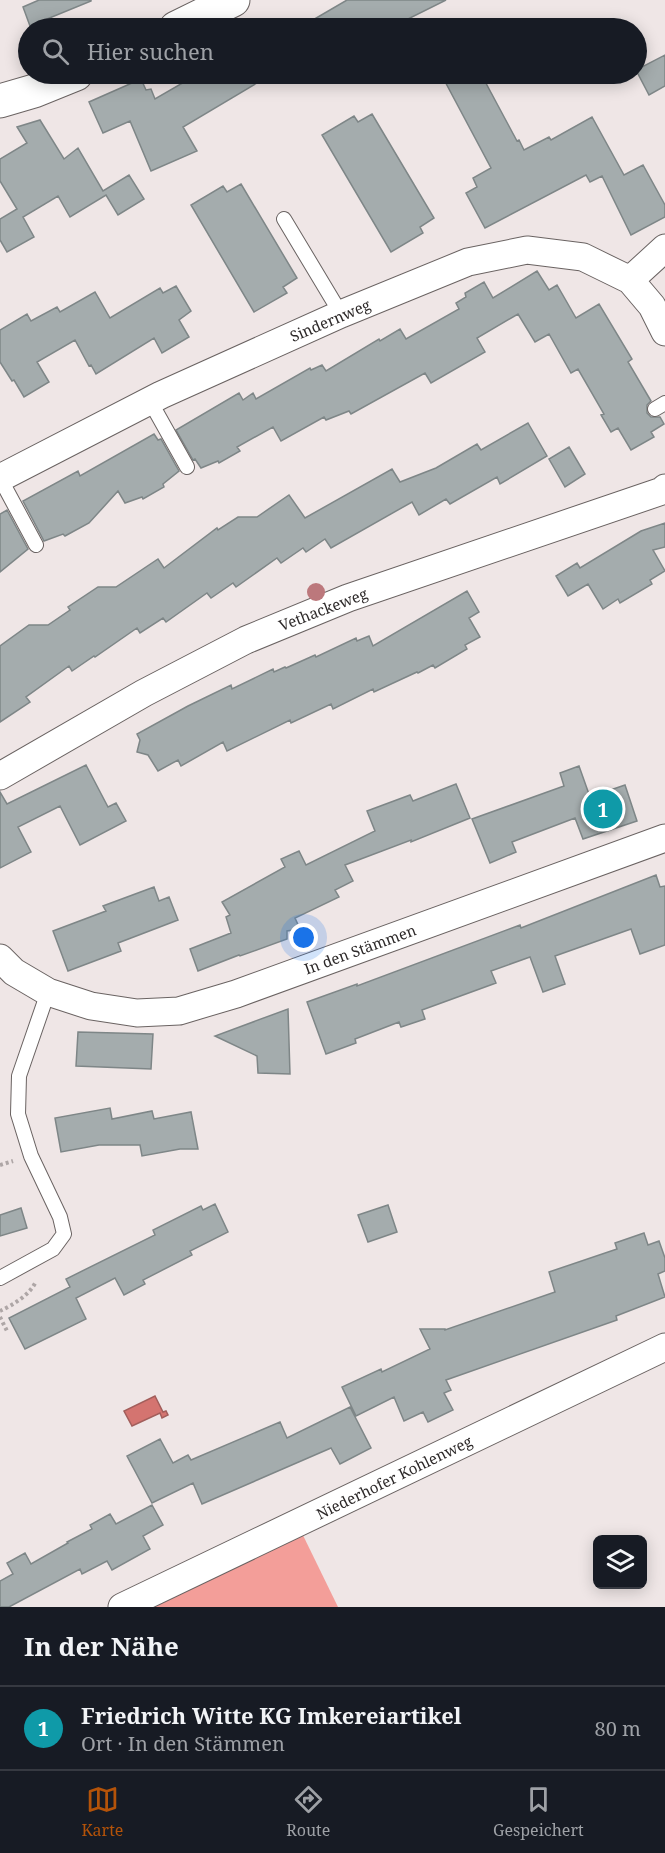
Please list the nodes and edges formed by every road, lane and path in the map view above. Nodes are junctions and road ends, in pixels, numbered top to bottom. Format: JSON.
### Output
{"nodes":[{"id":1,"x":233,"y":0,"type":"edge"},
{"id":2,"x":196,"y":18,"type":"edge"},
{"id":3,"x":51,"y":84,"type":"edge"},
{"id":4,"x":0,"y":101,"type":"edge"},
{"id":5,"x":284,"y":219,"type":"dead end"},
{"id":6,"x":665,"y":248,"type":"edge"},
{"id":7,"x":630,"y":280,"type":"junction"},
{"id":8,"x":341,"y":314,"type":"junction"},
{"id":9,"x":665,"y":332,"type":"edge"},
{"id":10,"x":150,"y":401,"type":"junction"},
{"id":11,"x":187,"y":467,"type":"dead end"},
{"id":12,"x":0,"y":478,"type":"edge"},
{"id":13,"x":665,"y":488,"type":"edge"},
{"id":14,"x":36,"y":545,"type":"dead end"},
{"id":15,"x":0,"y":776,"type":"edge"},
{"id":16,"x":665,"y":838,"type":"edge"},
{"id":17,"x":0,"y":958,"type":"edge"},
{"id":18,"x":48,"y":992,"type":"junction"},
{"id":19,"x":0,"y":1278,"type":"edge"},
{"id":20,"x":0,"y":1317,"type":"edge"},
{"id":21,"x":7,"y":1331,"type":"dead end"},
{"id":22,"x":665,"y":1347,"type":"edge"},
{"id":23,"x":122,"y":1607,"type":"edge"}],
"edges":[{"from":1,"to":2,"type":"street"},
{"from":3,"to":4,"type":"street"},
{"from":5,"to":8,"type":"lane"},
{"from":6,"to":7,"type":"street"},
{"from":7,"to":8,"type":"street","name":"Sindernweg"},
{"from":7,"to":9,"type":"street"},
{"from":8,"to":10,"type":"street","name":"Sindernweg"},
{"from":10,"to":11,"type":"lane"},
{"from":10,"to":12,"type":"street","name":"Sindernweg"},
{"from":12,"to":14,"type":"lane"},
{"from":13,"to":15,"type":"street","name":"Vethackeweg"},
{"from":16,"to":18,"type":"street","name":"In den Stämmen"},
{"from":17,"to":18,"type":"street","name":"In den Stämmen"},
{"from":18,"to":19,"type":"lane"},
{"from":20,"to":21,"type":"path"},
{"from":22,"to":23,"type":"street","name":"Niederhofer Kohlenweg"}]}
